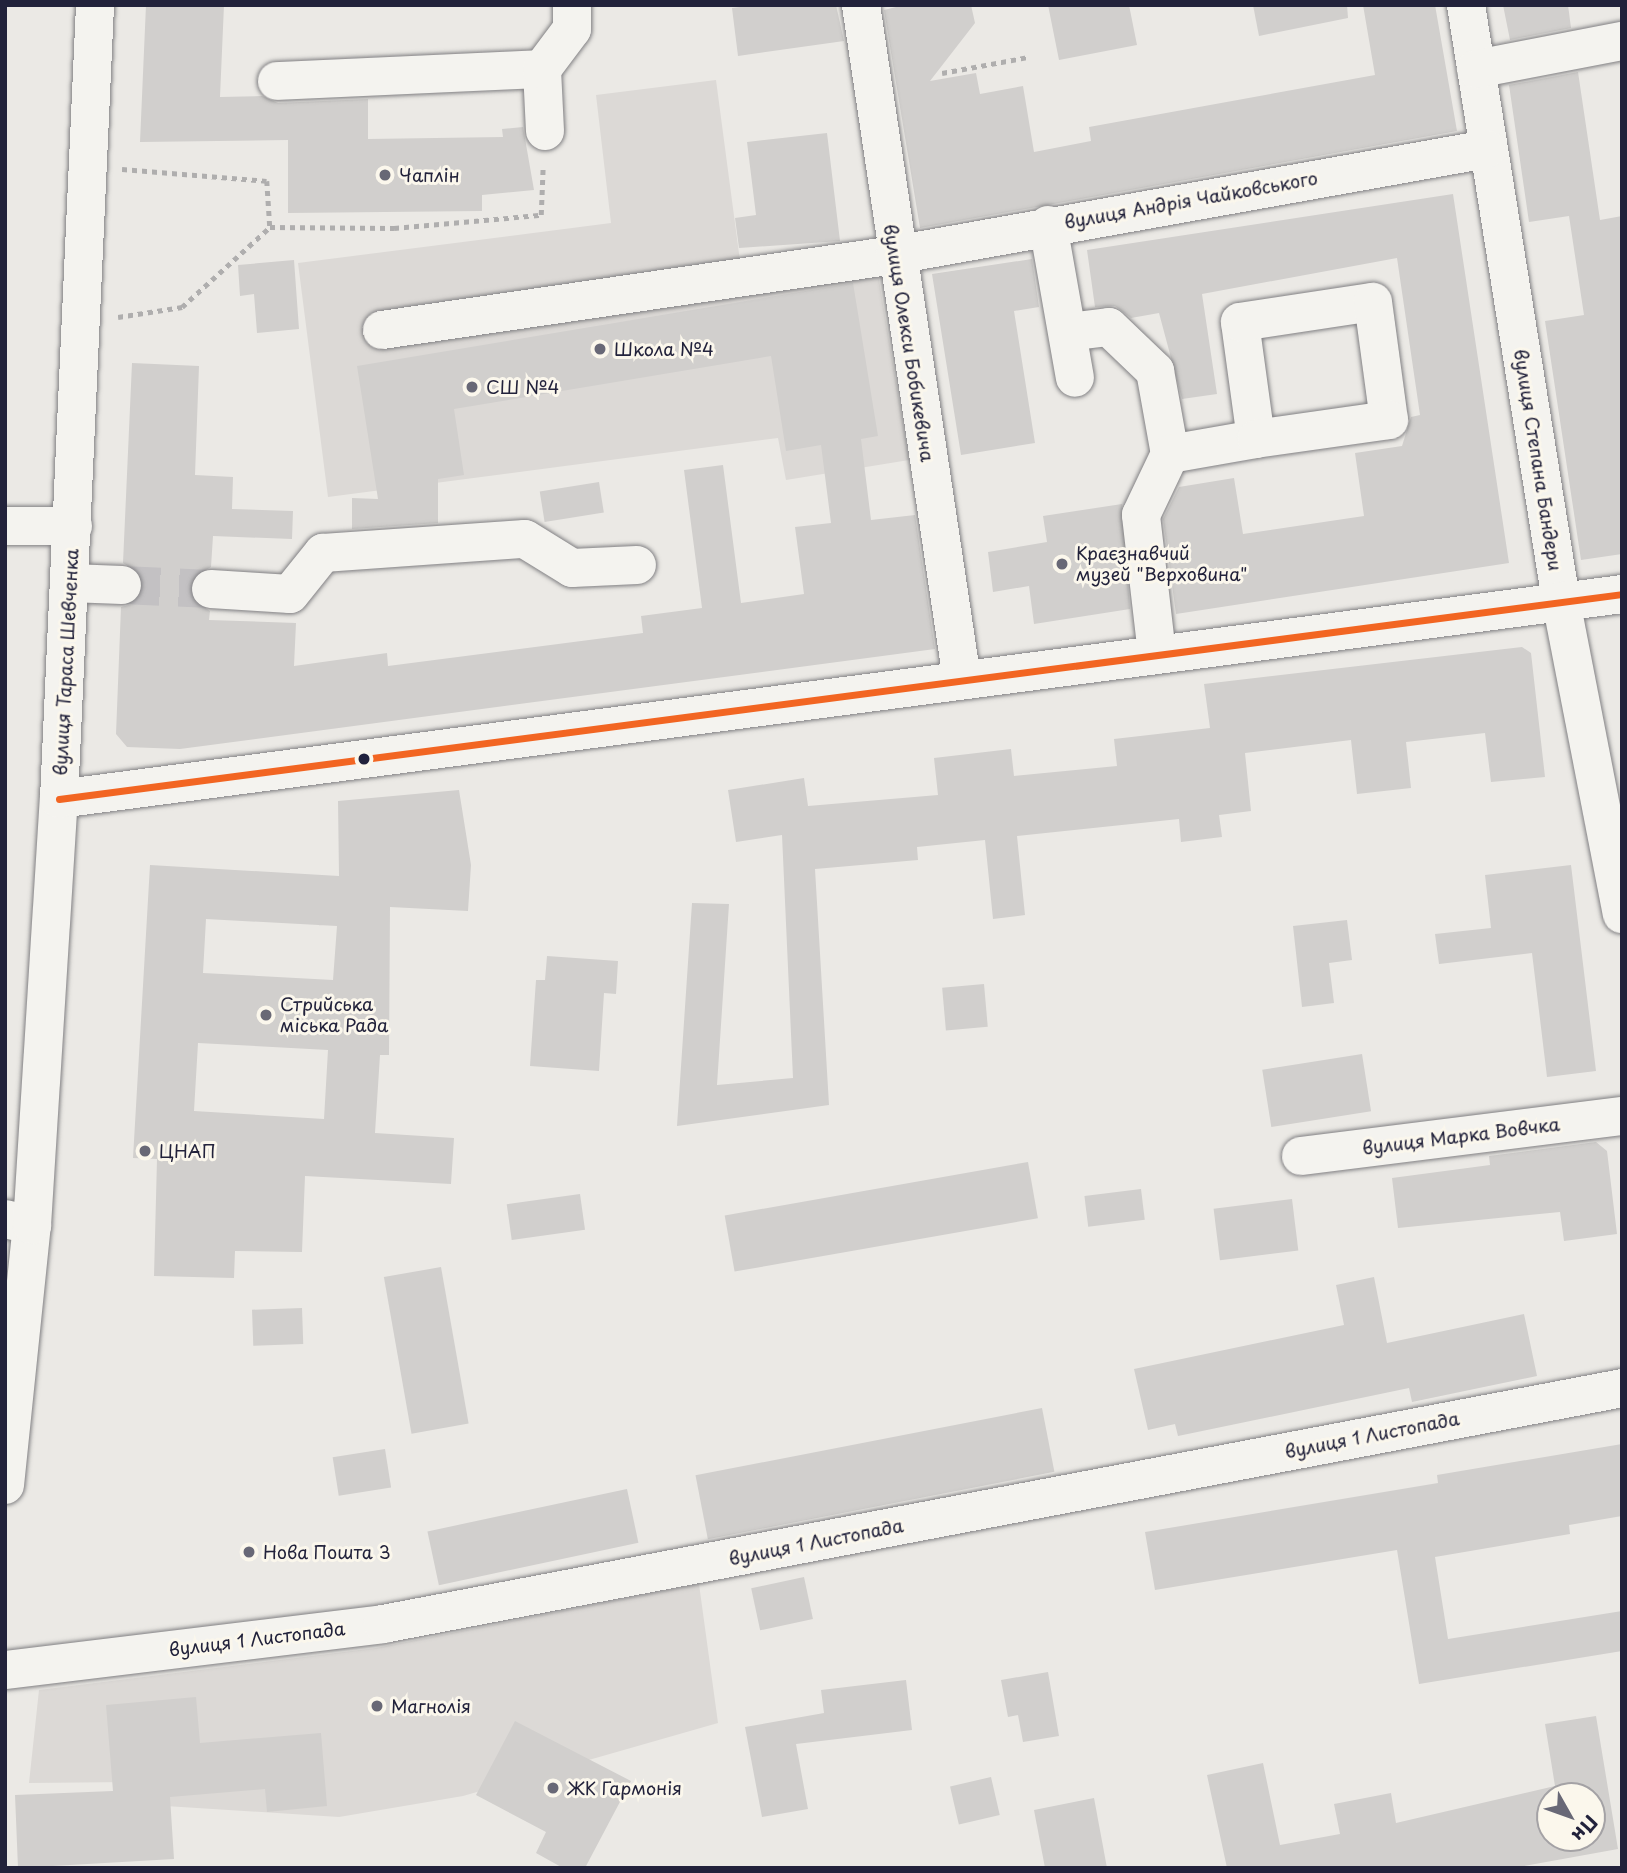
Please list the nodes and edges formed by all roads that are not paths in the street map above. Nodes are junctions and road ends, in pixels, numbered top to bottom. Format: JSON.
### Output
{"nodes":[{"id":1,"x":95,"y":5,"type":"edge"},
{"id":2,"x":572,"y":5,"type":"edge"},
{"id":3,"x":861,"y":5,"type":"edge"},
{"id":4,"x":1466,"y":5,"type":"edge"},
{"id":5,"x":1622,"y":41,"type":"edge"},
{"id":6,"x":542,"y":69,"type":"junction"},
{"id":7,"x":1476,"y":69,"type":"junction"},
{"id":8,"x":276,"y":81,"type":"dead end"},
{"id":9,"x":545,"y":131,"type":"road end"},
{"id":10,"x":1487,"y":149,"type":"junction"},
{"id":11,"x":1048,"y":225,"type":"junction"},
{"id":12,"x":895,"y":255,"type":"junction"},
{"id":13,"x":382,"y":330,"type":"dead end"},
{"id":14,"x":1068,"y":332,"type":"junction"},
{"id":15,"x":1074,"y":378,"type":"dead end"},
{"id":16,"x":1256,"y":439,"type":"junction"},
{"id":17,"x":1170,"y":454,"type":"junction"},
{"id":18,"x":5,"y":526,"type":"edge"},
{"id":19,"x":73,"y":526,"type":"junction"},
{"id":20,"x":637,"y":565,"type":"dead end"},
{"id":21,"x":70,"y":583,"type":"junction"},
{"id":22,"x":122,"y":585,"type":"tunnel mouth"},
{"id":23,"x":211,"y":589,"type":"tunnel mouth"},
{"id":24,"x":1622,"y":594,"type":"edge"},
{"id":25,"x":1561,"y":601,"type":"junction"},
{"id":26,"x":1157,"y":654,"type":"junction"},
{"id":27,"x":962,"y":680,"type":"junction"},
{"id":28,"x":59,"y":799,"type":"junction"},
{"id":29,"x":1622,"y":914,"type":"edge"},
{"id":30,"x":1622,"y":1116,"type":"edge"},
{"id":31,"x":1301,"y":1156,"type":"dead end"},
{"id":32,"x":19,"y":1222,"type":"edge"},
{"id":33,"x":1622,"y":1388,"type":"edge"},
{"id":34,"x":5,"y":1485,"type":"edge"},
{"id":35,"x":5,"y":1670,"type":"edge"}],
"edges":[{"from":1,"to":19,"type":"street","name":"вулиця Тараса Шевченка"},
{"from":2,"to":6,"type":"street"},
{"from":3,"to":12,"type":"street","name":"вулиця Олекси Бобикевича"},
{"from":4,"to":7,"type":"street","name":"вулиця Степана Бандери"},
{"from":5,"to":7,"type":"street"},
{"from":6,"to":8,"type":"street"},
{"from":6,"to":9,"type":"street"},
{"from":7,"to":10,"type":"street","name":"вулиця Степана Бандери"},
{"from":10,"to":11,"type":"street","name":"вулиця Андрія Чайковського"},
{"from":10,"to":25,"type":"street","name":"вулиця Степана Бандери"},
{"from":11,"to":12,"type":"street","name":"вулиця Андрія Чайковського"},
{"from":11,"to":14,"type":"street"},
{"from":12,"to":13,"type":"street","name":"вулиця Андрія Чайковського"},
{"from":12,"to":27,"type":"street","name":"вулиця Олекси Бобикевича"},
{"from":14,"to":15,"type":"street"},
{"from":14,"to":17,"type":"street"},
{"from":16,"to":16,"type":"street"},
{"from":16,"to":17,"type":"street"},
{"from":17,"to":26,"type":"street"},
{"from":18,"to":19,"type":"street"},
{"from":19,"to":21,"type":"street","name":"вулиця Тараса Шевченка"},
{"from":20,"to":23,"type":"street"},
{"from":21,"to":22,"type":"street"},
{"from":21,"to":28,"type":"street","name":"вулиця Тараса Шевченка"},
{"from":24,"to":25,"type":"street"},
{"from":25,"to":26,"type":"street"},
{"from":25,"to":29,"type":"street","name":"вулиця Степана Бандери"},
{"from":26,"to":27,"type":"street"},
{"from":27,"to":28,"type":"street"},
{"from":28,"to":32,"type":"street","name":"вулиця Тараса Шевченка"},
{"from":30,"to":31,"type":"street","name":"вулиця Марка Вовчка"},
{"from":32,"to":34,"type":"street","name":"вулиця Тараса Шевченка"},
{"from":33,"to":35,"type":"street","name":"вулиця 1 Листопада"}]}
